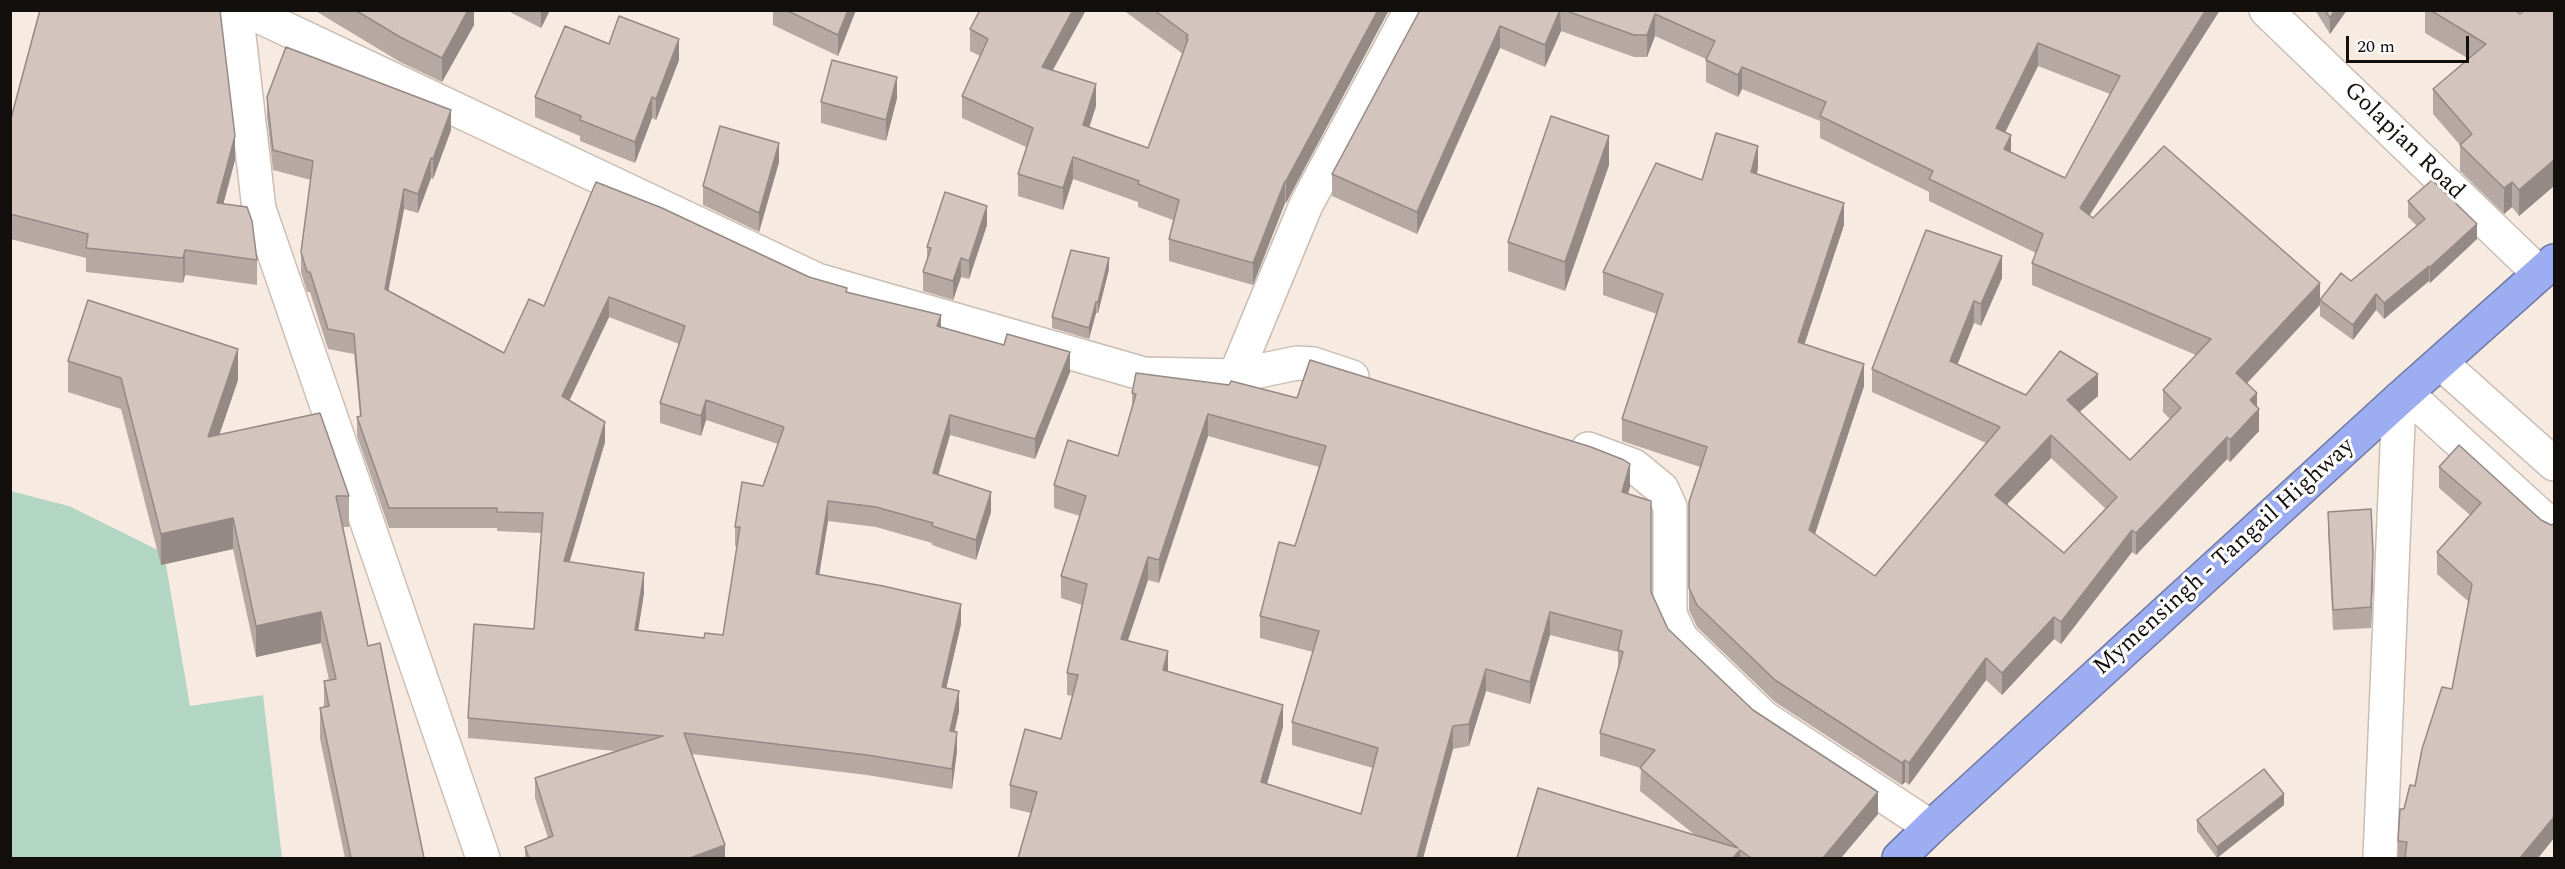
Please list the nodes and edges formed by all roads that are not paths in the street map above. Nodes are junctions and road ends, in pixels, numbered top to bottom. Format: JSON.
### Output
{"nodes":[{"id":1,"x":236,"y":10,"type":"edge"},
{"id":2,"x":246,"y":10,"type":"edge"},
{"id":3,"x":1411,"y":10,"type":"edge"},
{"id":4,"x":2266,"y":10,"type":"edge"},
{"id":5,"x":2547,"y":267,"type":"edge"},
{"id":6,"x":2441,"y":363,"type":"junction"},
{"id":7,"x":1235,"y":376,"type":"junction"},
{"id":8,"x":1381,"y":385,"type":"edge"},
{"id":9,"x":2403,"y":396,"type":"junction"},
{"id":10,"x":1563,"y":441,"type":"edge"},
{"id":11,"x":2544,"y":454,"type":"edge"},
{"id":12,"x":2502,"y":480,"type":"junction"},
{"id":13,"x":2554,"y":528,"type":"edge"},
{"id":14,"x":1931,"y":827,"type":"junction"},
{"id":15,"x":483,"y":858,"type":"edge"},
{"id":16,"x":1899,"y":858,"type":"edge"},
{"id":17,"x":2380,"y":858,"type":"edge"}],
"edges":[{"from":1,"to":15,"type":"street"},
{"from":2,"to":7,"type":"street"},
{"from":3,"to":7,"type":"street"},
{"from":4,"to":5,"type":"street","name":"Golapjan Road"},
{"from":5,"to":6,"type":"highway","name":"Mymensingh - Tangail Highway"},
{"from":6,"to":9,"type":"highway","name":"Mymensingh - Tangail Highway"},
{"from":6,"to":11,"type":"street"},
{"from":7,"to":8,"type":"street"},
{"from":9,"to":12,"type":"street"},
{"from":9,"to":14,"type":"highway","name":"Mymensingh - Tangail Highway"},
{"from":9,"to":17,"type":"street"},
{"from":10,"to":14,"type":"street"},
{"from":11,"to":12,"type":"street"},
{"from":12,"to":13,"type":"street"},
{"from":14,"to":16,"type":"highway","name":"Mymensingh - Tangail Highway"}]}
